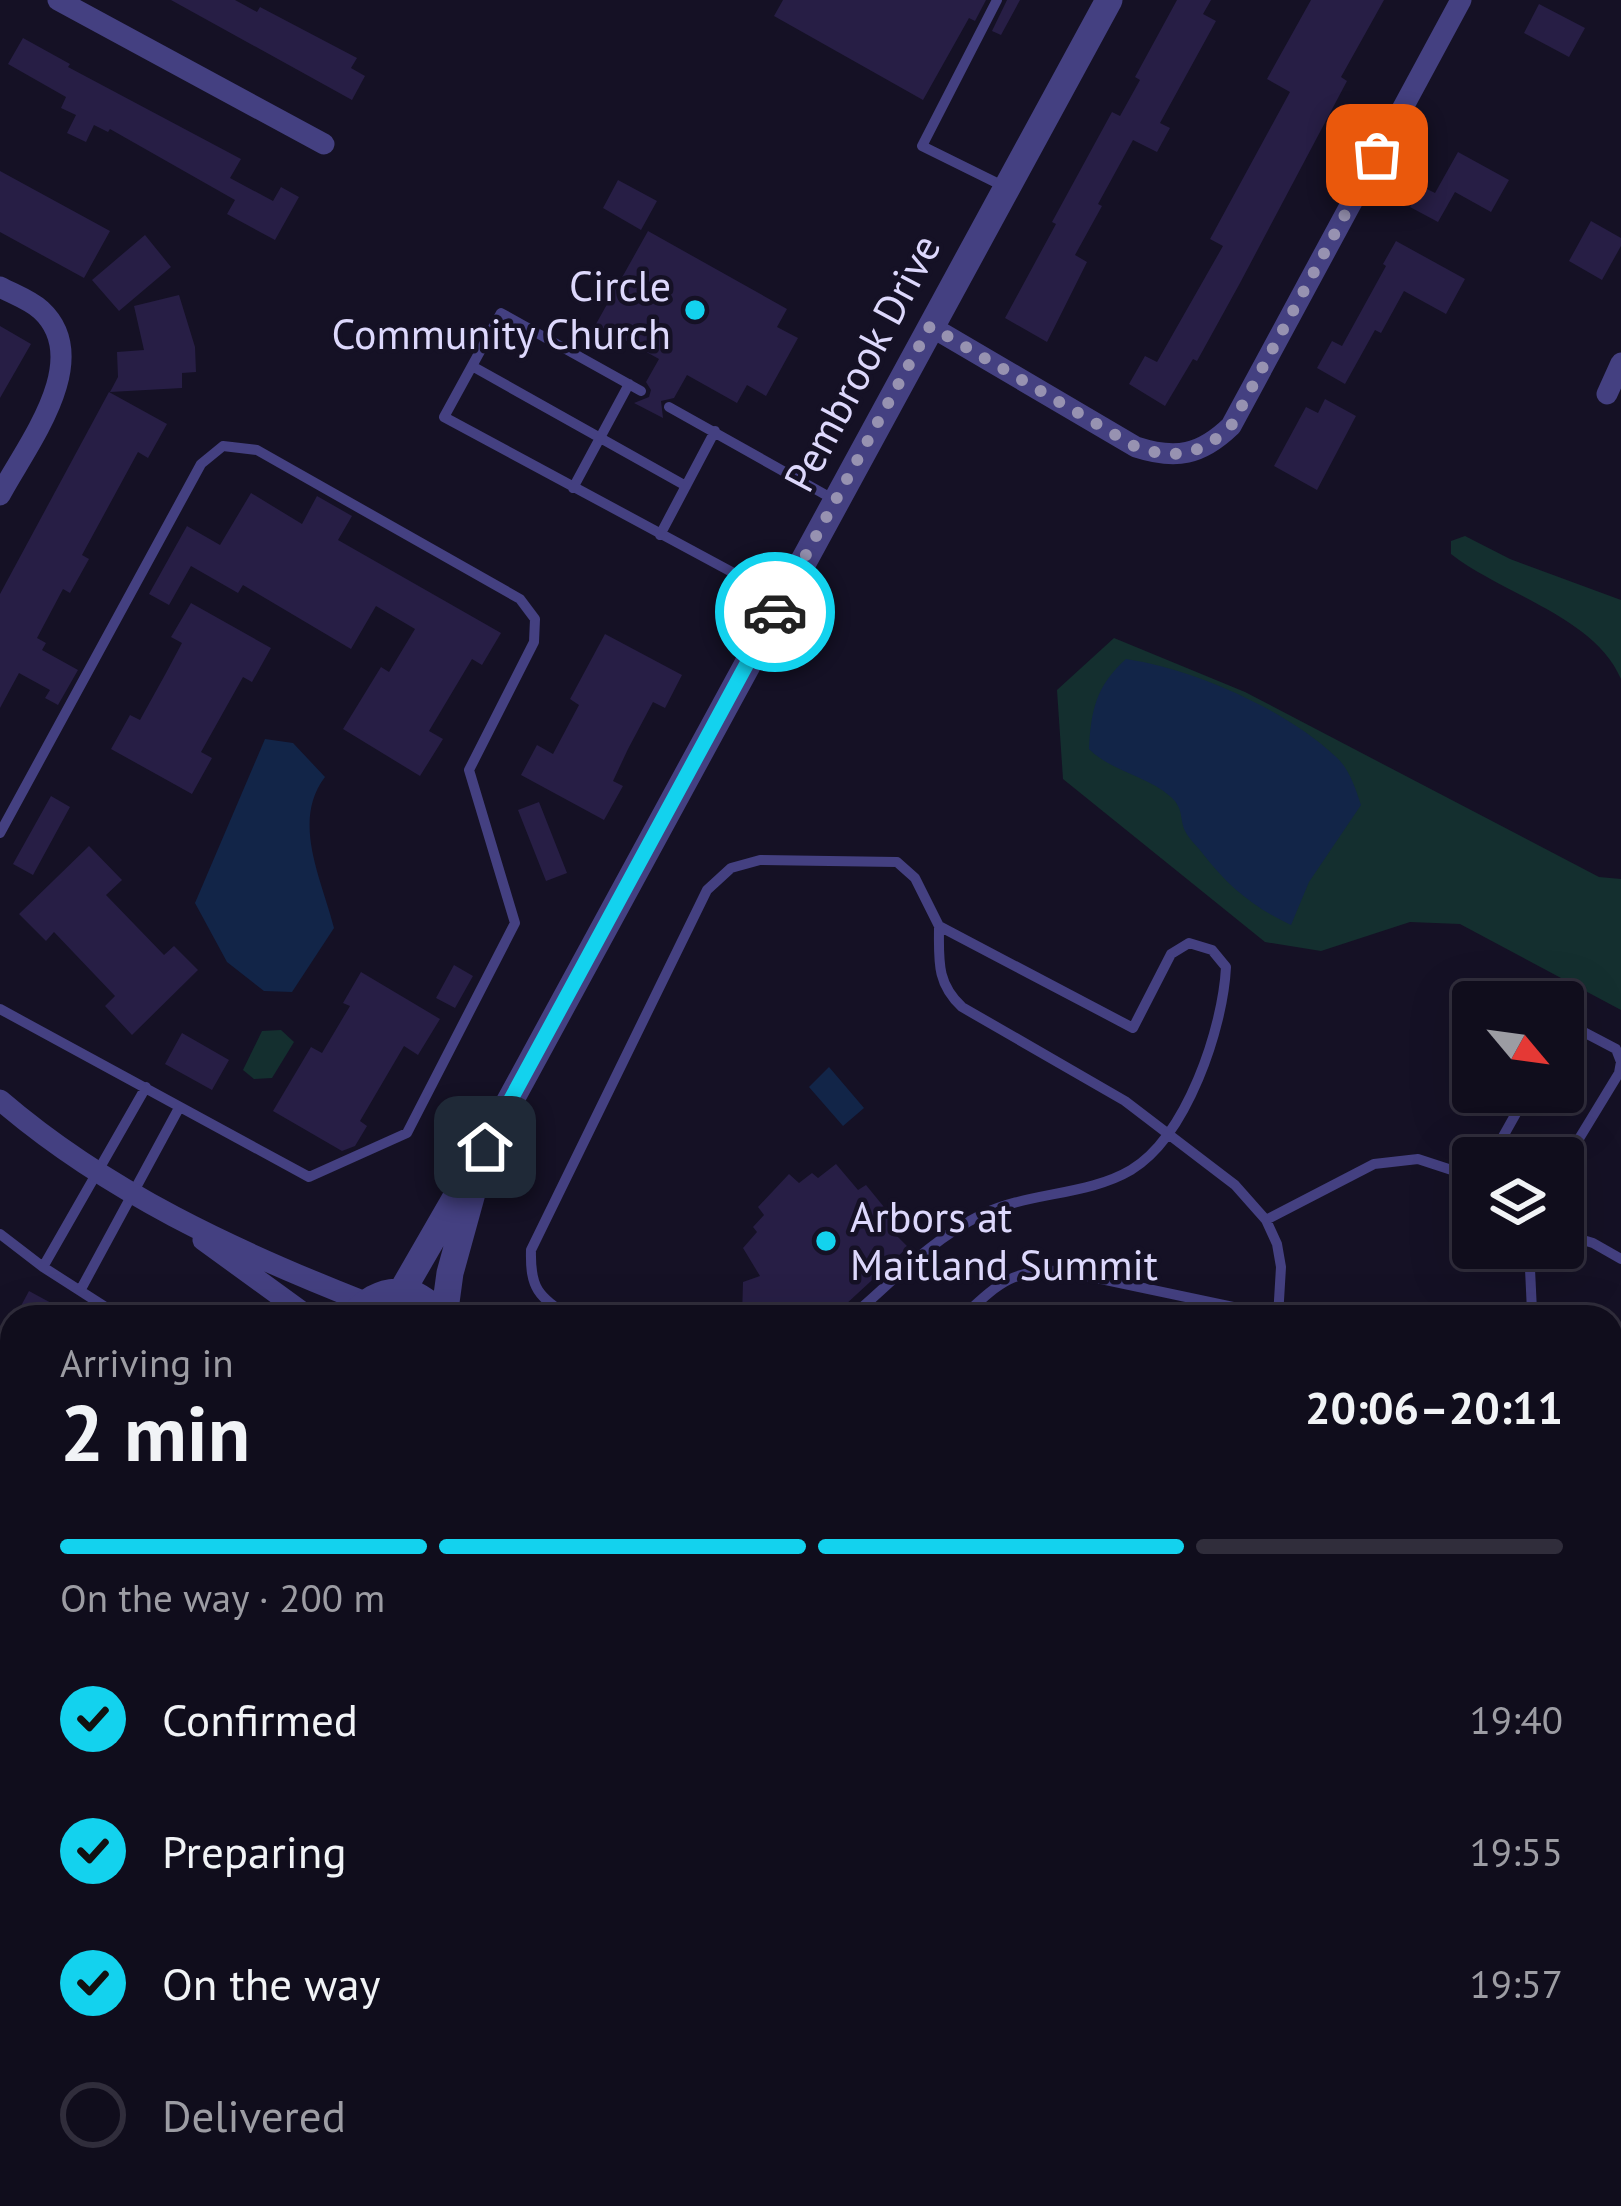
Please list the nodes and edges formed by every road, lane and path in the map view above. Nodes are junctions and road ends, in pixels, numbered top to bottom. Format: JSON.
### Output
{"nodes":[{"id":1,"x":58,"y":0,"type":"edge"},
{"id":2,"x":998,"y":0,"type":"edge"},
{"id":3,"x":1109,"y":0,"type":"edge"},
{"id":4,"x":1461,"y":0,"type":"edge"},
{"id":5,"x":324,"y":144,"type":"dead end"},
{"id":6,"x":1005,"y":188,"type":"junction"},
{"id":7,"x":0,"y":287,"type":"edge"},
{"id":8,"x":930,"y":326,"type":"junction"},
{"id":9,"x":1621,"y":363,"type":"edge"},
{"id":10,"x":472,"y":366,"type":"junction"},
{"id":11,"x":1607,"y":394,"type":"dead end"},
{"id":12,"x":669,"y":406,"type":"dead end"},
{"id":13,"x":715,"y":431,"type":"junction"},
{"id":14,"x":599,"y":437,"type":"junction"},
{"id":15,"x":686,"y":486,"type":"junction"},
{"id":16,"x":573,"y":488,"type":"junction"},
{"id":17,"x":0,"y":495,"type":"edge"},
{"id":18,"x":836,"y":500,"type":"junction"},
{"id":19,"x":660,"y":536,"type":"junction"},
{"id":20,"x":782,"y":599,"type":"junction"},
{"id":21,"x":0,"y":832,"type":"edge"},
{"id":22,"x":938,"y":926,"type":"junction"},
{"id":23,"x":0,"y":1009,"type":"edge"},
{"id":24,"x":1584,"y":1032,"type":"edge"},
{"id":25,"x":146,"y":1087,"type":"junction"},
{"id":26,"x":0,"y":1100,"type":"edge"},
{"id":27,"x":179,"y":1108,"type":"junction"},
{"id":28,"x":1168,"y":1136,"type":"junction"},
{"id":29,"x":1580,"y":1137,"type":"edge"},
{"id":30,"x":485,"y":1147,"type":"junction"},
{"id":31,"x":1452,"y":1170,"type":"edge"},
{"id":32,"x":96,"y":1172,"type":"junction"},
{"id":33,"x":133,"y":1196,"type":"junction"},
{"id":34,"x":174,"y":1218,"type":"junction"},
{"id":35,"x":1266,"y":1220,"type":"junction"},
{"id":36,"x":0,"y":1234,"type":"edge"},
{"id":37,"x":1584,"y":1241,"type":"edge"},
{"id":38,"x":1621,"y":1259,"type":"edge"},
{"id":39,"x":43,"y":1267,"type":"junction"},
{"id":40,"x":1530,"y":1269,"type":"edge"},
{"id":41,"x":81,"y":1288,"type":"junction"},
{"id":42,"x":401,"y":1291,"type":"junction"},
{"id":43,"x":105,"y":1305,"type":"edge"},
{"id":44,"x":293,"y":1305,"type":"edge"},
{"id":45,"x":351,"y":1305,"type":"edge"},
{"id":46,"x":365,"y":1305,"type":"edge"},
{"id":47,"x":429,"y":1305,"type":"edge"},
{"id":48,"x":444,"y":1305,"type":"edge"},
{"id":49,"x":553,"y":1305,"type":"edge"},
{"id":50,"x":865,"y":1305,"type":"edge"},
{"id":51,"x":976,"y":1305,"type":"edge"},
{"id":52,"x":1223,"y":1305,"type":"edge"},
{"id":53,"x":1279,"y":1305,"type":"edge"},
{"id":54,"x":1532,"y":1305,"type":"edge"}],
"edges":[{"from":1,"to":5,"type":"street"},
{"from":2,"to":6,"type":"lane"},
{"from":3,"to":6,"type":"street","name":"Pembrook Drive"},
{"from":4,"to":8,"type":"street"},
{"from":6,"to":8,"type":"street","name":"Pembrook Drive"},
{"from":7,"to":17,"type":"street"},
{"from":8,"to":18,"type":"street","name":"Pembrook Drive"},
{"from":9,"to":11,"type":"street"},
{"from":10,"to":14,"type":"lane"},
{"from":10,"to":14,"type":"lane"},
{"from":10,"to":16,"type":"lane"},
{"from":12,"to":13,"type":"lane"},
{"from":13,"to":15,"type":"lane"},
{"from":13,"to":18,"type":"lane"},
{"from":14,"to":15,"type":"lane"},
{"from":14,"to":16,"type":"lane"},
{"from":15,"to":19,"type":"lane"},
{"from":16,"to":19,"type":"lane"},
{"from":18,"to":20,"type":"street","name":"Pembrook Drive"},
{"from":19,"to":20,"type":"lane"},
{"from":20,"to":30,"type":"street","name":"Pembrook Drive"},
{"from":21,"to":27,"type":"lane"},
{"from":22,"to":28,"type":"lane"},
{"from":22,"to":28,"type":"lane"},
{"from":22,"to":49,"type":"lane"},
{"from":23,"to":25,"type":"lane"},
{"from":24,"to":29,"type":"lane"},
{"from":25,"to":27,"type":"lane"},
{"from":25,"to":32,"type":"lane"},
{"from":26,"to":32,"type":"street"},
{"from":27,"to":33,"type":"lane"},
{"from":28,"to":35,"type":"lane"},
{"from":28,"to":50,"type":"lane"},
{"from":30,"to":42,"type":"street","name":"Pembrook Drive"},
{"from":30,"to":48,"type":"street","name":"Pembrook Drive"},
{"from":31,"to":35,"type":"lane"},
{"from":32,"to":33,"type":"street"},
{"from":32,"to":39,"type":"lane"},
{"from":33,"to":34,"type":"street"},
{"from":33,"to":41,"type":"lane"},
{"from":34,"to":44,"type":"street"},
{"from":34,"to":45,"type":"street"},
{"from":35,"to":53,"type":"lane"},
{"from":36,"to":39,"type":"lane"},
{"from":37,"to":38,"type":"lane"},
{"from":39,"to":41,"type":"lane"},
{"from":40,"to":54,"type":"lane"},
{"from":41,"to":43,"type":"lane"},
{"from":42,"to":46,"type":"street"},
{"from":42,"to":47,"type":"street"},
{"from":51,"to":52,"type":"lane"}]}
